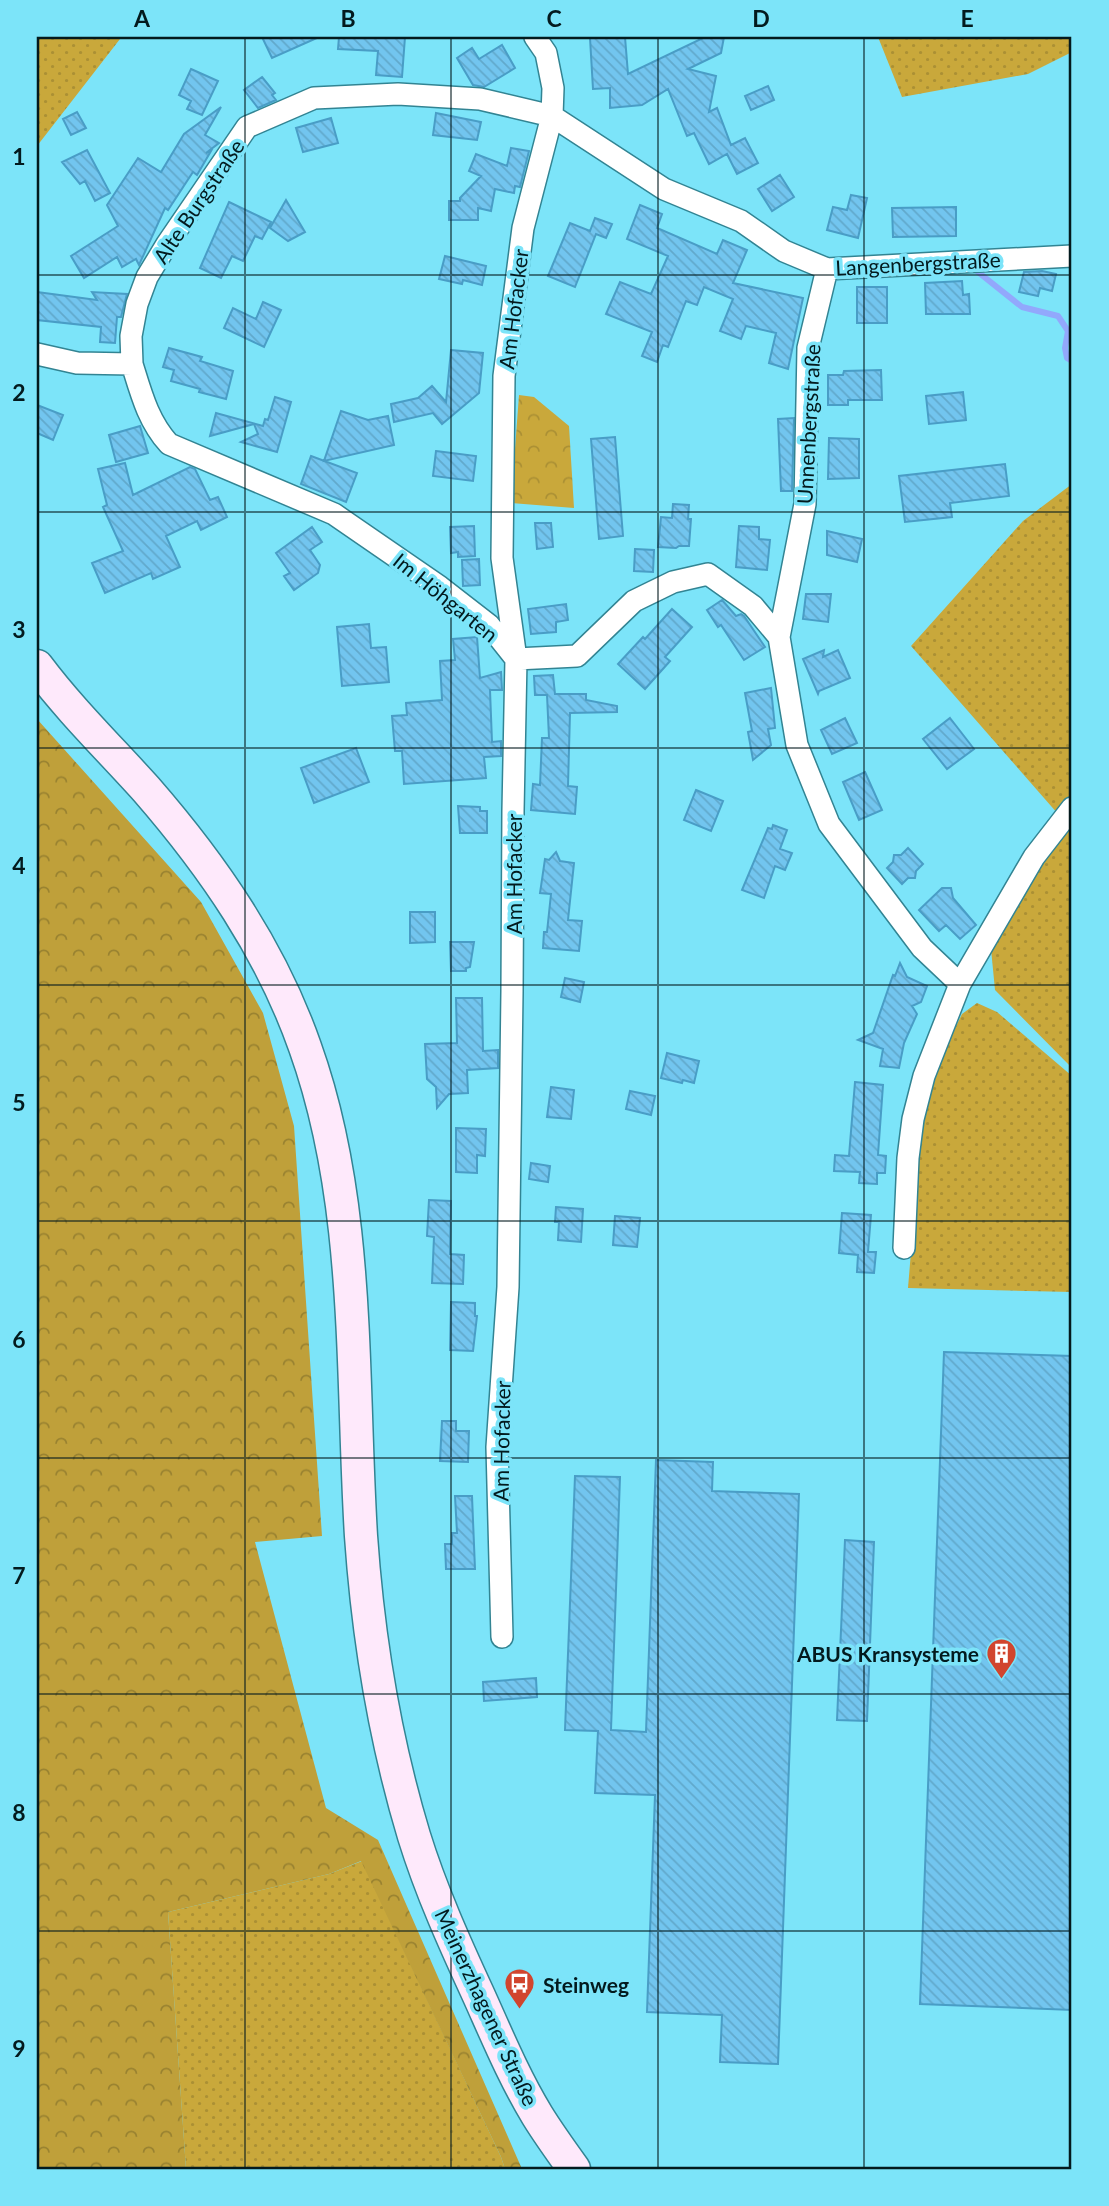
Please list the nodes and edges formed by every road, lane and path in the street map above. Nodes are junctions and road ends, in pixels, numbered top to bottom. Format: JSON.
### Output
{"nodes":[{"id":1,"x":546,"y":42,"type":"edge"},
{"id":2,"x":552,"y":116,"type":"junction"},
{"id":3,"x":1072,"y":256,"type":"edge"},
{"id":4,"x":827,"y":270,"type":"junction"},
{"id":5,"x":37,"y":354,"type":"edge"},
{"id":6,"x":132,"y":364,"type":"junction"},
{"id":7,"x":779,"y":637,"type":"junction"},
{"id":8,"x":516,"y":659,"type":"junction"},
{"id":9,"x":37,"y":666,"type":"edge"},
{"id":10,"x":1072,"y":808,"type":"edge"},
{"id":11,"x":960,"y":984,"type":"junction"},
{"id":12,"x":904,"y":1248,"type":"dead end"},
{"id":13,"x":502,"y":1637,"type":"dead end"},
{"id":14,"x":574,"y":2169,"type":"edge"}],
"edges":[{"from":1,"to":2,"type":"street","name":"Am Hofacker"},
{"from":2,"to":4,"type":"street","name":"Langenbergstraße"},
{"from":2,"to":6,"type":"street","name":"Alte Burgstraße"},
{"from":2,"to":8,"type":"street","name":"Am Hofacker"},
{"from":3,"to":4,"type":"street","name":"Langenbergstraße"},
{"from":4,"to":7,"type":"street","name":"Unnenbergstraße"},
{"from":5,"to":6,"type":"street"},
{"from":6,"to":8,"type":"street","name":"Im Höhgarten"},
{"from":7,"to":8,"type":"street","name":"Im Höhgarten"},
{"from":7,"to":11,"type":"street","name":"Unnenbergstraße"},
{"from":8,"to":13,"type":"street","name":"Am Hofacker"},
{"from":9,"to":14,"type":"main road","name":"Meinerzhagener Straße"},
{"from":10,"to":11,"type":"street"},
{"from":11,"to":12,"type":"street"}]}
